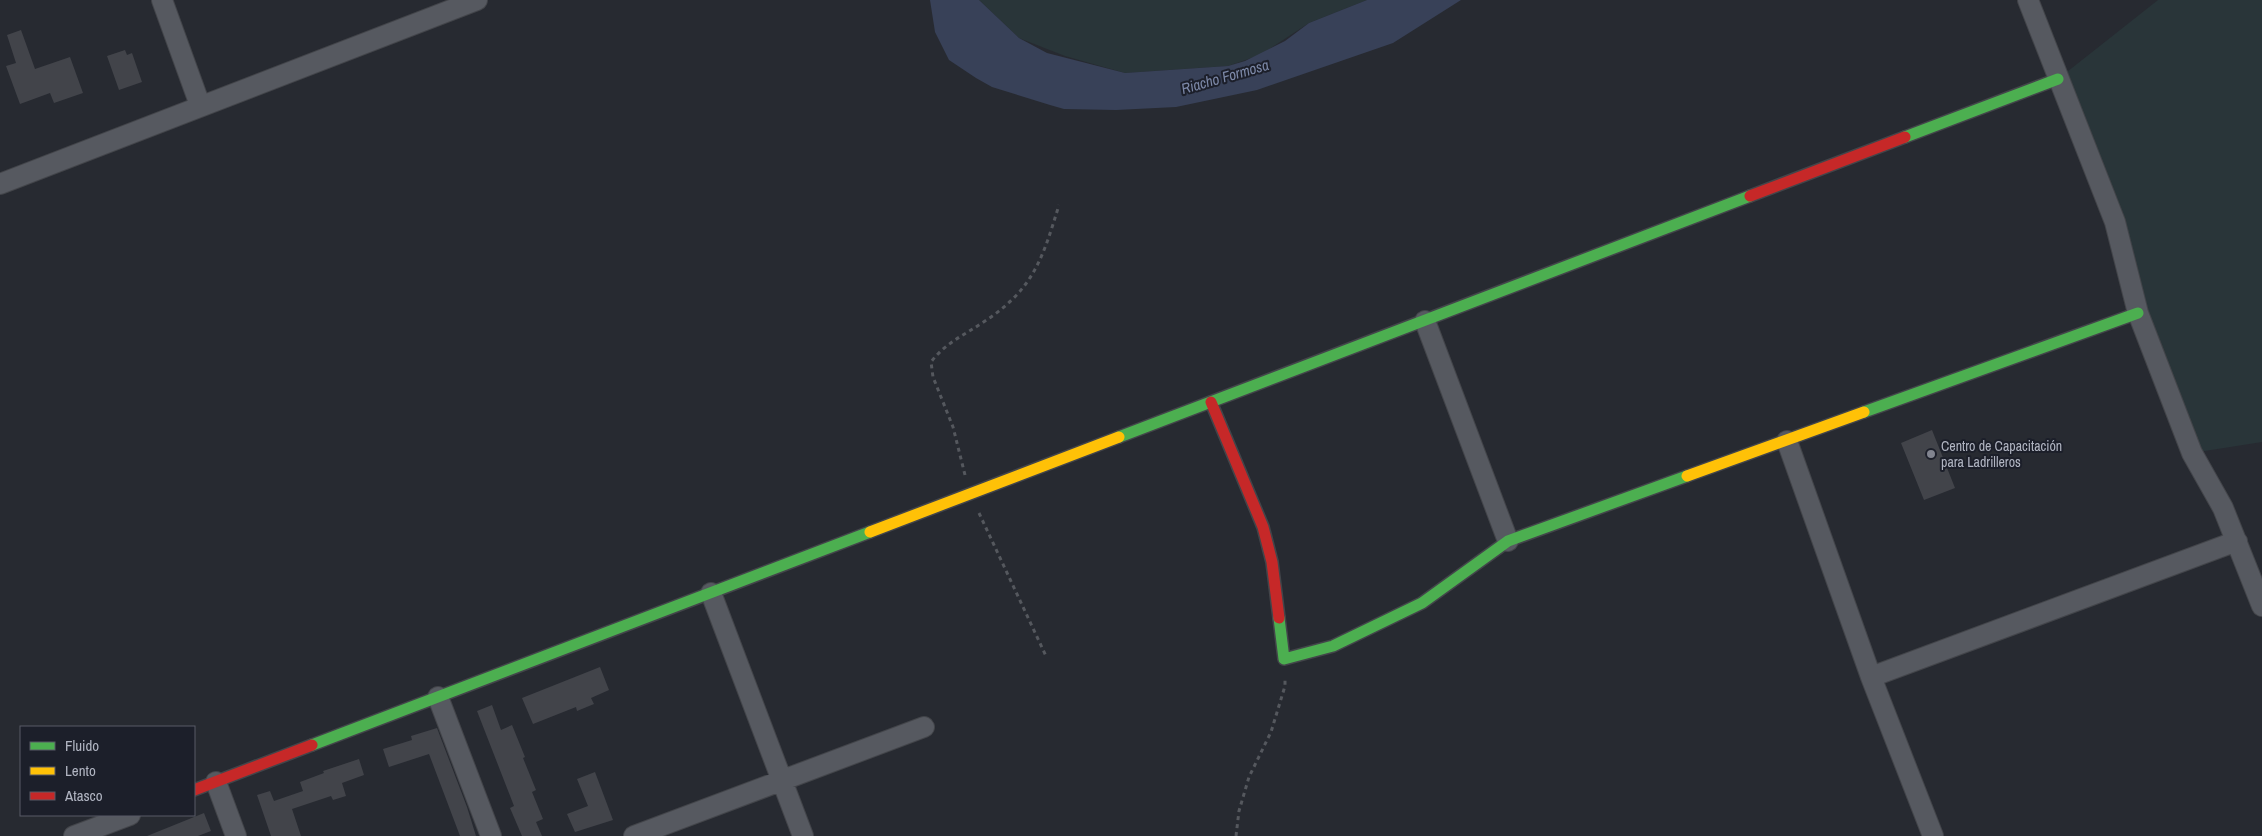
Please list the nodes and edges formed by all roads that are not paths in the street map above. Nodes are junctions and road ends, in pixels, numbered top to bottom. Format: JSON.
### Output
{"nodes":[{"id":1,"x":162,"y":0,"type":"edge"},
{"id":2,"x":477,"y":0,"type":"edge"},
{"id":3,"x":2028,"y":0,"type":"edge"},
{"id":4,"x":2058,"y":80,"type":"junction"},
{"id":5,"x":200,"y":105,"type":"junction"},
{"id":6,"x":0,"y":184,"type":"edge"},
{"id":7,"x":2138,"y":312,"type":"junction"},
{"id":8,"x":1425,"y":321,"type":"junction"},
{"id":9,"x":1211,"y":402,"type":"junction"},
{"id":10,"x":1787,"y":441,"type":"junction"},
{"id":11,"x":1508,"y":541,"type":"junction"},
{"id":12,"x":2237,"y":542,"type":"junction"},
{"id":13,"x":711,"y":593,"type":"junction"},
{"id":14,"x":2262,"y":606,"type":"edge"},
{"id":15,"x":1871,"y":677,"type":"junction"},
{"id":16,"x":438,"y":697,"type":"junction"},
{"id":17,"x":924,"y":727,"type":"dead end"},
{"id":18,"x":782,"y":780,"type":"junction"},
{"id":19,"x":216,"y":782,"type":"junction"},
{"id":20,"x":195,"y":790,"type":"edge"},
{"id":21,"x":127,"y":816,"type":"edge"},
{"id":22,"x":74,"y":836,"type":"edge"},
{"id":23,"x":236,"y":836,"type":"edge"},
{"id":24,"x":491,"y":836,"type":"edge"},
{"id":25,"x":634,"y":836,"type":"edge"},
{"id":26,"x":803,"y":836,"type":"edge"},
{"id":27,"x":1933,"y":836,"type":"edge"}],
"edges":[{"from":1,"to":5,"type":"street"},
{"from":2,"to":5,"type":"street"},
{"from":3,"to":4,"type":"street"},
{"from":4,"to":7,"type":"street"},
{"from":4,"to":8,"type":"street"},
{"from":5,"to":6,"type":"street"},
{"from":7,"to":10,"type":"street"},
{"from":7,"to":12,"type":"street"},
{"from":8,"to":9,"type":"street"},
{"from":8,"to":11,"type":"street"},
{"from":9,"to":11,"type":"street"},
{"from":9,"to":13,"type":"street"},
{"from":10,"to":11,"type":"street"},
{"from":10,"to":15,"type":"street"},
{"from":12,"to":14,"type":"street"},
{"from":12,"to":15,"type":"street"},
{"from":13,"to":16,"type":"street"},
{"from":13,"to":18,"type":"street"},
{"from":15,"to":27,"type":"street"},
{"from":16,"to":19,"type":"street"},
{"from":16,"to":24,"type":"street"},
{"from":17,"to":18,"type":"street"},
{"from":18,"to":25,"type":"street"},
{"from":18,"to":26,"type":"street"},
{"from":19,"to":20,"type":"street"},
{"from":19,"to":23,"type":"street"},
{"from":21,"to":22,"type":"street"}]}
